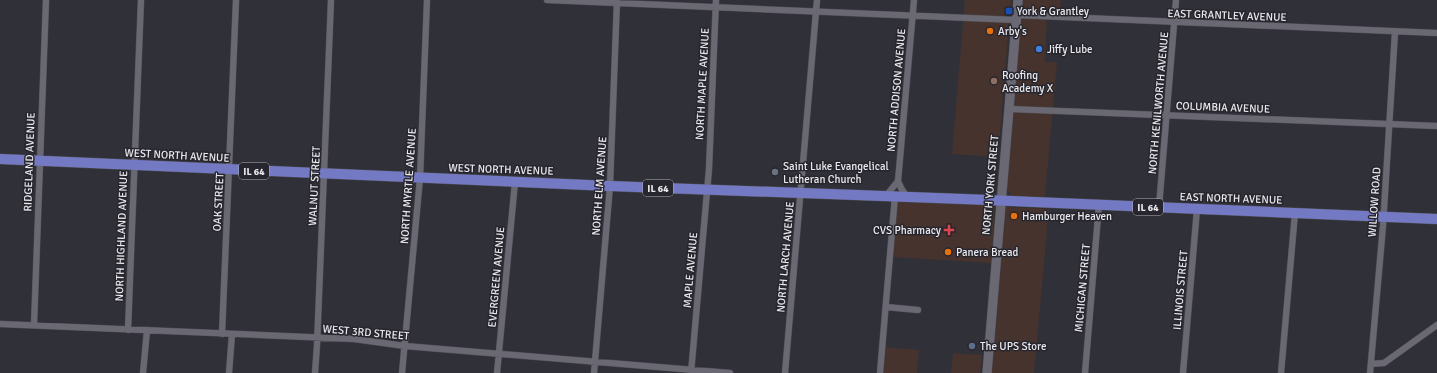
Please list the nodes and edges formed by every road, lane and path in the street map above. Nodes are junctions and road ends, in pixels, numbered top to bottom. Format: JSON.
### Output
{"nodes":[{"id":1,"x":46,"y":0,"type":"edge"},
{"id":2,"x":141,"y":0,"type":"edge"},
{"id":3,"x":236,"y":0,"type":"edge"},
{"id":4,"x":331,"y":0,"type":"edge"},
{"id":5,"x":427,"y":0,"type":"edge"},
{"id":6,"x":547,"y":0,"type":"edge"},
{"id":7,"x":716,"y":0,"type":"edge"},
{"id":8,"x":817,"y":0,"type":"edge"},
{"id":9,"x":914,"y":0,"type":"edge"},
{"id":10,"x":1018,"y":0,"type":"edge"},
{"id":11,"x":1176,"y":0,"type":"edge"},
{"id":12,"x":617,"y":2,"type":"edge"},
{"id":13,"x":716,"y":7,"type":"junction"},
{"id":14,"x":816,"y":11,"type":"junction"},
{"id":15,"x":912,"y":16,"type":"junction"},
{"id":16,"x":1016,"y":18,"type":"junction"},
{"id":17,"x":1174,"y":22,"type":"junction"},
{"id":18,"x":1395,"y":32,"type":"junction"},
{"id":19,"x":1437,"y":33,"type":"edge"},
{"id":20,"x":1008,"y":109,"type":"junction"},
{"id":21,"x":1166,"y":115,"type":"junction"},
{"id":22,"x":1389,"y":124,"type":"junction"},
{"id":23,"x":1437,"y":126,"type":"edge"},
{"id":24,"x":0,"y":159,"type":"edge"},
{"id":25,"x":39,"y":161,"type":"junction"},
{"id":26,"x":134,"y":165,"type":"junction"},
{"id":27,"x":709,"y":169,"type":"joint"},
{"id":28,"x":229,"y":170,"type":"junction"},
{"id":29,"x":325,"y":174,"type":"junction"},
{"id":30,"x":420,"y":178,"type":"junction"},
{"id":31,"x":898,"y":181,"type":"junction"},
{"id":32,"x":515,"y":182,"type":"junction"},
{"id":33,"x":610,"y":186,"type":"junction"},
{"id":34,"x":707,"y":190,"type":"junction"},
{"id":35,"x":800,"y":193,"type":"junction"},
{"id":36,"x":891,"y":196,"type":"junction"},
{"id":37,"x":907,"y":197,"type":"junction"},
{"id":38,"x":1001,"y":200,"type":"junction"},
{"id":39,"x":1099,"y":204,"type":"junction"},
{"id":40,"x":1159,"y":207,"type":"junction"},
{"id":41,"x":1197,"y":209,"type":"junction"},
{"id":42,"x":1294,"y":213,"type":"junction"},
{"id":43,"x":1383,"y":216,"type":"junction"},
{"id":44,"x":1437,"y":219,"type":"edge"},
{"id":45,"x":886,"y":307,"type":"junction"},
{"id":46,"x":918,"y":310,"type":"dead end"},
{"id":47,"x":0,"y":324,"type":"edge"},
{"id":48,"x":1437,"y":325,"type":"edge"},
{"id":49,"x":34,"y":326,"type":"junction"},
{"id":50,"x":128,"y":330,"type":"junction"},
{"id":51,"x":147,"y":330,"type":"junction"},
{"id":52,"x":222,"y":334,"type":"junction"},
{"id":53,"x":232,"y":334,"type":"junction"},
{"id":54,"x":317,"y":337,"type":"junction"},
{"id":55,"x":405,"y":346,"type":"junction"},
{"id":56,"x":499,"y":353,"type":"junction"},
{"id":57,"x":595,"y":361,"type":"junction"},
{"id":58,"x":1371,"y":364,"type":"junction"},
{"id":59,"x":691,"y":371,"type":"edge"},
{"id":60,"x":144,"y":373,"type":"edge"},
{"id":61,"x":229,"y":373,"type":"edge"},
{"id":62,"x":315,"y":373,"type":"edge"},
{"id":63,"x":402,"y":373,"type":"edge"},
{"id":64,"x":497,"y":373,"type":"edge"},
{"id":65,"x":594,"y":373,"type":"edge"},
{"id":66,"x":730,"y":373,"type":"edge"},
{"id":67,"x":785,"y":373,"type":"edge"},
{"id":68,"x":880,"y":373,"type":"edge"},
{"id":69,"x":987,"y":373,"type":"edge"},
{"id":70,"x":1085,"y":373,"type":"edge"},
{"id":71,"x":1183,"y":373,"type":"edge"},
{"id":72,"x":1282,"y":373,"type":"edge"},
{"id":73,"x":1370,"y":373,"type":"edge"}],
"edges":[{"from":1,"to":25,"type":"street","name":"RIDGELAND AVENUE"},
{"from":2,"to":26,"type":"street","name":"NORTH HIGHLAND AVENUE"},
{"from":3,"to":28,"type":"street","name":"OAK STREET"},
{"from":4,"to":29,"type":"street","name":"WALNUT STREET"},
{"from":5,"to":30,"type":"street","name":"NORTH MYRTLE AVENUE"},
{"from":6,"to":12,"type":"street","name":"EAST GRANTLEY AVENUE"},
{"from":7,"to":13,"type":"street","name":"NORTH MAPLE AVENUE"},
{"from":8,"to":14,"type":"street","name":"NORTH LARCH AVENUE"},
{"from":9,"to":15,"type":"street","name":"NORTH ADDISON AVENUE"},
{"from":10,"to":16,"type":"main road","name":"NORTH YORK STREET"},
{"from":11,"to":17,"type":"street","name":"NORTH KENILWORTH AVENUE"},
{"from":12,"to":13,"type":"street","name":"EAST GRANTLEY AVENUE"},
{"from":12,"to":33,"type":"street","name":"NORTH ELM AVENUE"},
{"from":13,"to":14,"type":"street","name":"EAST GRANTLEY AVENUE"},
{"from":13,"to":27,"type":"street","name":"NORTH MAPLE AVENUE"},
{"from":14,"to":15,"type":"street","name":"EAST GRANTLEY AVENUE"},
{"from":14,"to":35,"type":"street","name":"NORTH LARCH AVENUE"},
{"from":15,"to":16,"type":"street","name":"EAST GRANTLEY AVENUE"},
{"from":15,"to":31,"type":"street","name":"NORTH ADDISON AVENUE"},
{"from":16,"to":17,"type":"street","name":"EAST GRANTLEY AVENUE"},
{"from":16,"to":20,"type":"main road","name":"NORTH YORK STREET"},
{"from":17,"to":18,"type":"street","name":"EAST GRANTLEY AVENUE"},
{"from":17,"to":21,"type":"street","name":"NORTH KENILWORTH AVENUE"},
{"from":18,"to":19,"type":"street","name":"EAST GRANTLEY AVENUE"},
{"from":18,"to":22,"type":"street","name":"WILLOW ROAD"},
{"from":20,"to":21,"type":"street","name":"COLUMBIA AVENUE"},
{"from":20,"to":38,"type":"main road","name":"NORTH YORK STREET"},
{"from":21,"to":22,"type":"street","name":"COLUMBIA AVENUE"},
{"from":21,"to":40,"type":"street","name":"NORTH KENILWORTH AVENUE"},
{"from":22,"to":23,"type":"street","name":"COLUMBIA AVENUE"},
{"from":22,"to":43,"type":"street","name":"WILLOW ROAD"},
{"from":24,"to":25,"type":"main road","name":"WEST NORTH AVENUE","number":"IL 64"},
{"from":25,"to":26,"type":"main road","name":"WEST NORTH AVENUE","number":"IL 64"},
{"from":25,"to":49,"type":"street","name":"RIDGELAND AVENUE"},
{"from":26,"to":28,"type":"main road","name":"WEST NORTH AVENUE","number":"IL 64"},
{"from":26,"to":50,"type":"street","name":"NORTH HIGHLAND AVENUE"},
{"from":27,"to":34,"type":"street","name":"MAPLE AVENUE"},
{"from":28,"to":29,"type":"main road","name":"WEST NORTH AVENUE","number":"IL 64"},
{"from":28,"to":52,"type":"street","name":"OAK STREET"},
{"from":29,"to":30,"type":"main road","name":"WEST NORTH AVENUE","number":"IL 64"},
{"from":29,"to":54,"type":"street","name":"WALNUT STREET"},
{"from":30,"to":32,"type":"main road","name":"WEST NORTH AVENUE","number":"IL 64"},
{"from":30,"to":55,"type":"street","name":"NORTH MYRTLE AVENUE"},
{"from":31,"to":36,"type":"street"},
{"from":31,"to":37,"type":"street"},
{"from":32,"to":33,"type":"main road","name":"WEST NORTH AVENUE","number":"IL 64"},
{"from":32,"to":56,"type":"street","name":"EVERGREEN AVENUE"},
{"from":33,"to":34,"type":"main road","name":"WEST NORTH AVENUE","number":"IL 64"},
{"from":33,"to":57,"type":"street","name":"NORTH ELM AVENUE"},
{"from":34,"to":35,"type":"main road","name":"WEST NORTH AVENUE","number":"IL 64"},
{"from":34,"to":59,"type":"street","name":"MAPLE AVENUE"},
{"from":35,"to":36,"type":"main road","name":"WEST NORTH AVENUE","number":"IL 64"},
{"from":35,"to":67,"type":"street","name":"NORTH LARCH AVENUE"},
{"from":36,"to":37,"type":"main road","name":"WEST NORTH AVENUE","number":"IL 64"},
{"from":36,"to":45,"type":"street"},
{"from":37,"to":38,"type":"main road","name":"WEST NORTH AVENUE","number":"IL 64"},
{"from":38,"to":39,"type":"main road","name":"EAST NORTH AVENUE","number":"IL 64"},
{"from":38,"to":69,"type":"main road","name":"NORTH YORK STREET"},
{"from":39,"to":40,"type":"main road","name":"EAST NORTH AVENUE","number":"IL 64"},
{"from":39,"to":70,"type":"street","name":"MICHIGAN STREET"},
{"from":40,"to":41,"type":"main road","name":"EAST NORTH AVENUE","number":"IL 64"},
{"from":41,"to":42,"type":"main road","name":"EAST NORTH AVENUE","number":"IL 64"},
{"from":41,"to":71,"type":"street","name":"ILLINOIS STREET"},
{"from":42,"to":43,"type":"main road","name":"EAST NORTH AVENUE","number":"IL 64"},
{"from":42,"to":72,"type":"street"},
{"from":43,"to":44,"type":"main road","name":"EAST NORTH AVENUE","number":"IL 64"},
{"from":43,"to":58,"type":"street","name":"WILLOW ROAD"},
{"from":45,"to":46,"type":"street"},
{"from":45,"to":68,"type":"street"},
{"from":47,"to":49,"type":"street","name":"WEST 3RD STREET"},
{"from":48,"to":58,"type":"street"},
{"from":49,"to":50,"type":"street","name":"WEST 3RD STREET"},
{"from":50,"to":51,"type":"street","name":"WEST 3RD STREET"},
{"from":51,"to":52,"type":"street","name":"WEST 3RD STREET"},
{"from":51,"to":60,"type":"street"},
{"from":52,"to":53,"type":"street","name":"WEST 3RD STREET"},
{"from":53,"to":54,"type":"street","name":"WEST 3RD STREET"},
{"from":53,"to":61,"type":"street"},
{"from":54,"to":55,"type":"street","name":"WEST 3RD STREET"},
{"from":54,"to":62,"type":"street","name":"WALNUT STREET"},
{"from":55,"to":56,"type":"street","name":"WEST 3RD STREET"},
{"from":55,"to":63,"type":"street","name":"NORTH MYRTLE AVENUE"},
{"from":56,"to":57,"type":"street","name":"WEST 3RD STREET"},
{"from":56,"to":64,"type":"street","name":"EVERGREEN AVENUE"},
{"from":57,"to":59,"type":"street","name":"WEST 3RD STREET"},
{"from":57,"to":65,"type":"street","name":"NORTH ELM AVENUE"},
{"from":58,"to":73,"type":"street","name":"WILLOW ROAD"},
{"from":59,"to":66,"type":"street","name":"WEST 3RD STREET"}]}
